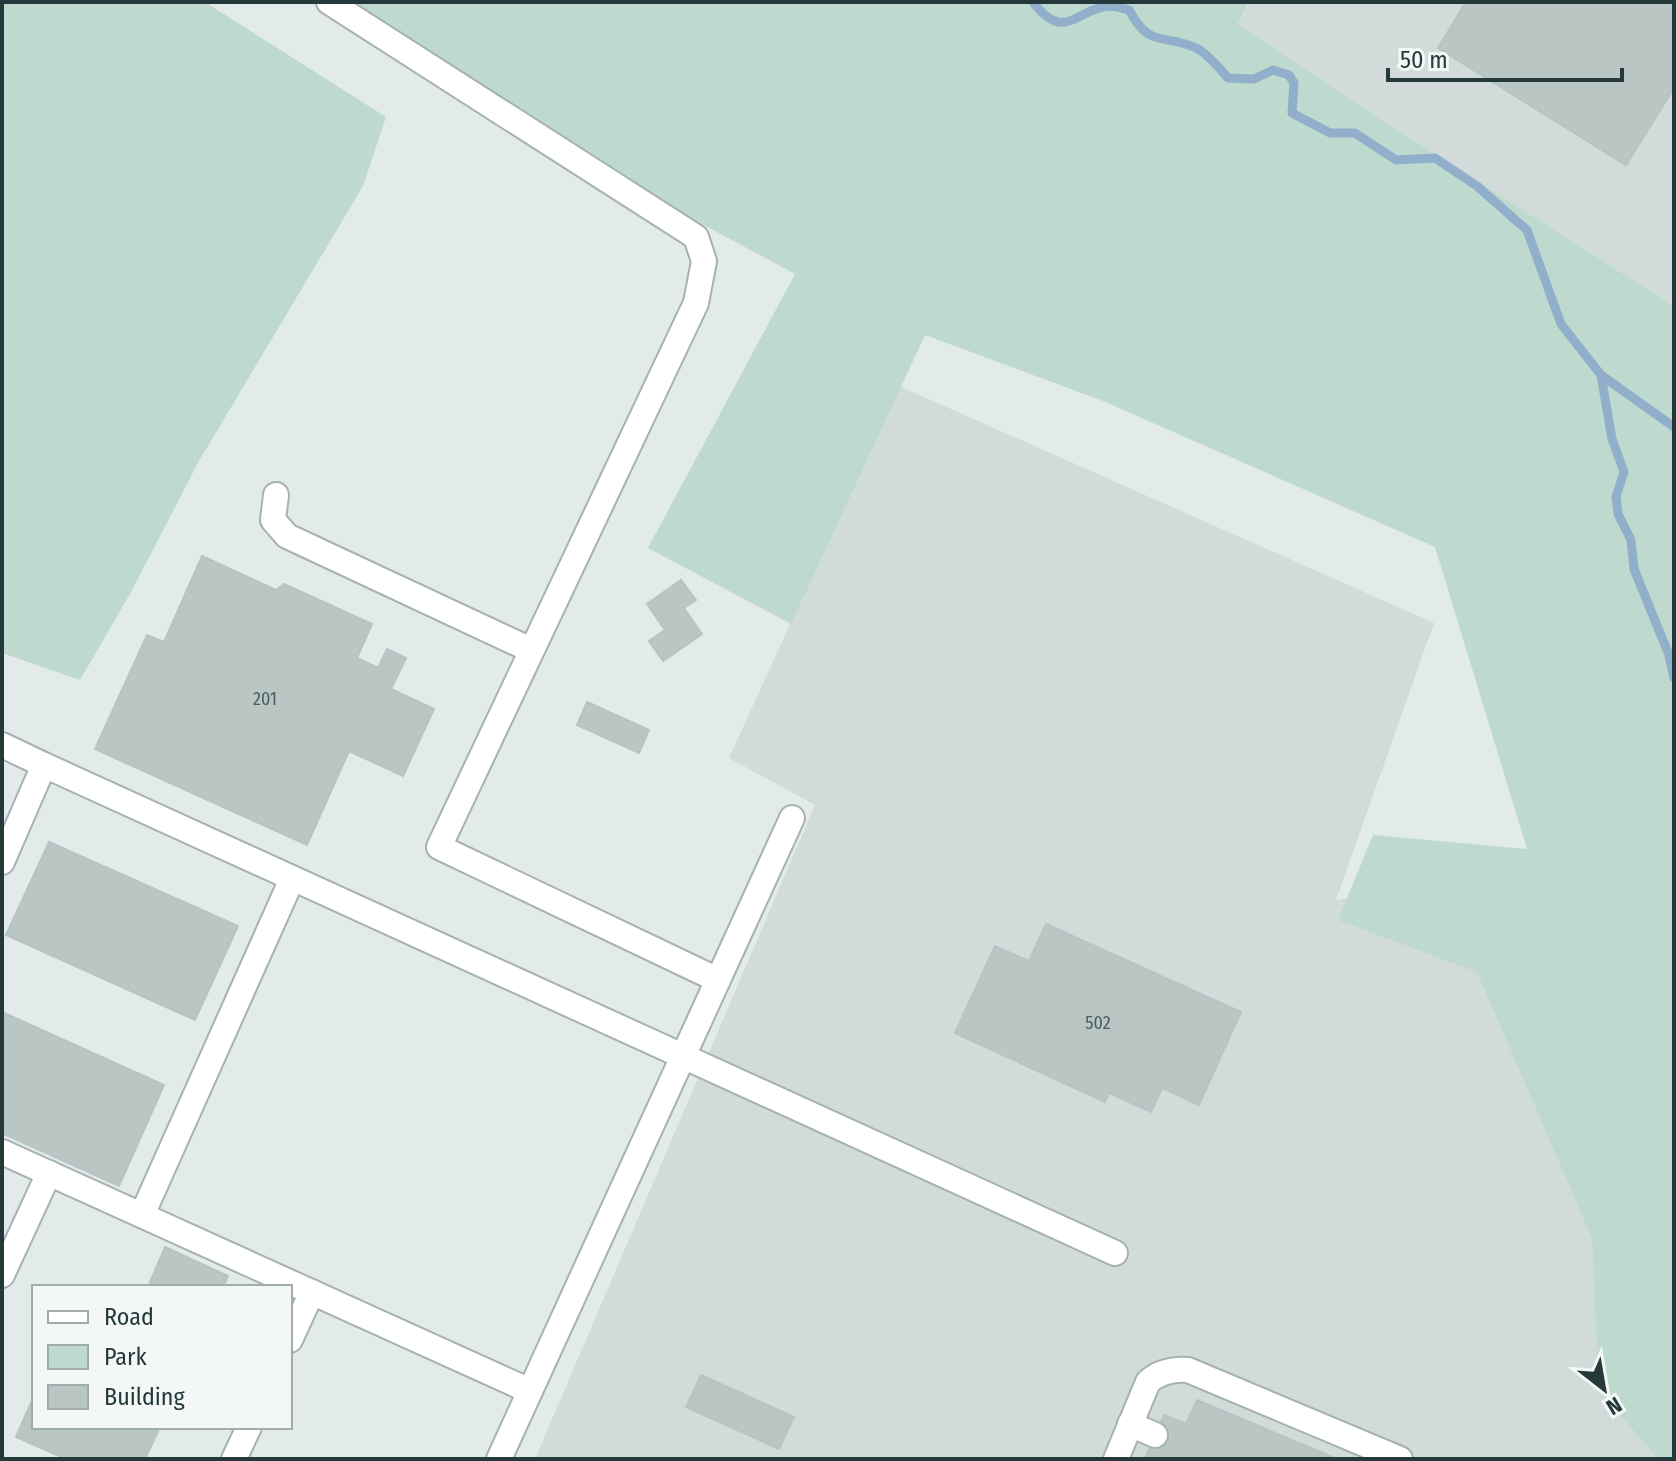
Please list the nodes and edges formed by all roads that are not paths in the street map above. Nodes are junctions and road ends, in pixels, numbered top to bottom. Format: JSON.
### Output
{"nodes":[{"id":1,"x":329,"y":2,"type":"edge"},
{"id":2,"x":276,"y":495,"type":"dead end"},
{"id":3,"x":531,"y":650,"type":"junction"},
{"id":4,"x":2,"y":745,"type":"edge"},
{"id":5,"x":44,"y":765,"type":"junction"},
{"id":6,"x":792,"y":818,"type":"dead end"},
{"id":7,"x":2,"y":862,"type":"edge"},
{"id":8,"x":292,"y":879,"type":"junction"},
{"id":9,"x":718,"y":980,"type":"junction"},
{"id":10,"x":682,"y":1058,"type":"junction"},
{"id":11,"x":2,"y":1152,"type":"edge"},
{"id":12,"x":49,"y":1173,"type":"junction"},
{"id":13,"x":142,"y":1215,"type":"junction"},
{"id":14,"x":1115,"y":1253,"type":"dead end"},
{"id":15,"x":2,"y":1275,"type":"edge"},
{"id":16,"x":312,"y":1292,"type":"junction"},
{"id":17,"x":292,"y":1336,"type":"edge"},
{"id":18,"x":530,"y":1391,"type":"junction"},
{"id":19,"x":1130,"y":1424,"type":"junction"},
{"id":20,"x":248,"y":1429,"type":"edge"},
{"id":21,"x":1155,"y":1435,"type":"dead end"},
{"id":22,"x":234,"y":1459,"type":"edge"},
{"id":23,"x":499,"y":1459,"type":"edge"},
{"id":24,"x":1116,"y":1459,"type":"edge"},
{"id":25,"x":1400,"y":1459,"type":"edge"}],
"edges":[{"from":1,"to":3,"type":"lane"},
{"from":2,"to":3,"type":"lane"},
{"from":3,"to":9,"type":"lane"},
{"from":4,"to":5,"type":"lane"},
{"from":5,"to":7,"type":"lane"},
{"from":5,"to":8,"type":"lane"},
{"from":6,"to":9,"type":"lane"},
{"from":8,"to":10,"type":"lane"},
{"from":8,"to":13,"type":"lane"},
{"from":9,"to":10,"type":"lane"},
{"from":10,"to":14,"type":"lane"},
{"from":10,"to":18,"type":"lane"},
{"from":11,"to":12,"type":"lane"},
{"from":12,"to":13,"type":"lane"},
{"from":12,"to":15,"type":"lane"},
{"from":13,"to":16,"type":"lane"},
{"from":16,"to":17,"type":"lane"},
{"from":16,"to":18,"type":"lane"},
{"from":18,"to":23,"type":"lane"},
{"from":19,"to":21,"type":"lane"},
{"from":19,"to":24,"type":"lane"},
{"from":19,"to":25,"type":"lane"},
{"from":20,"to":22,"type":"lane"}]}
